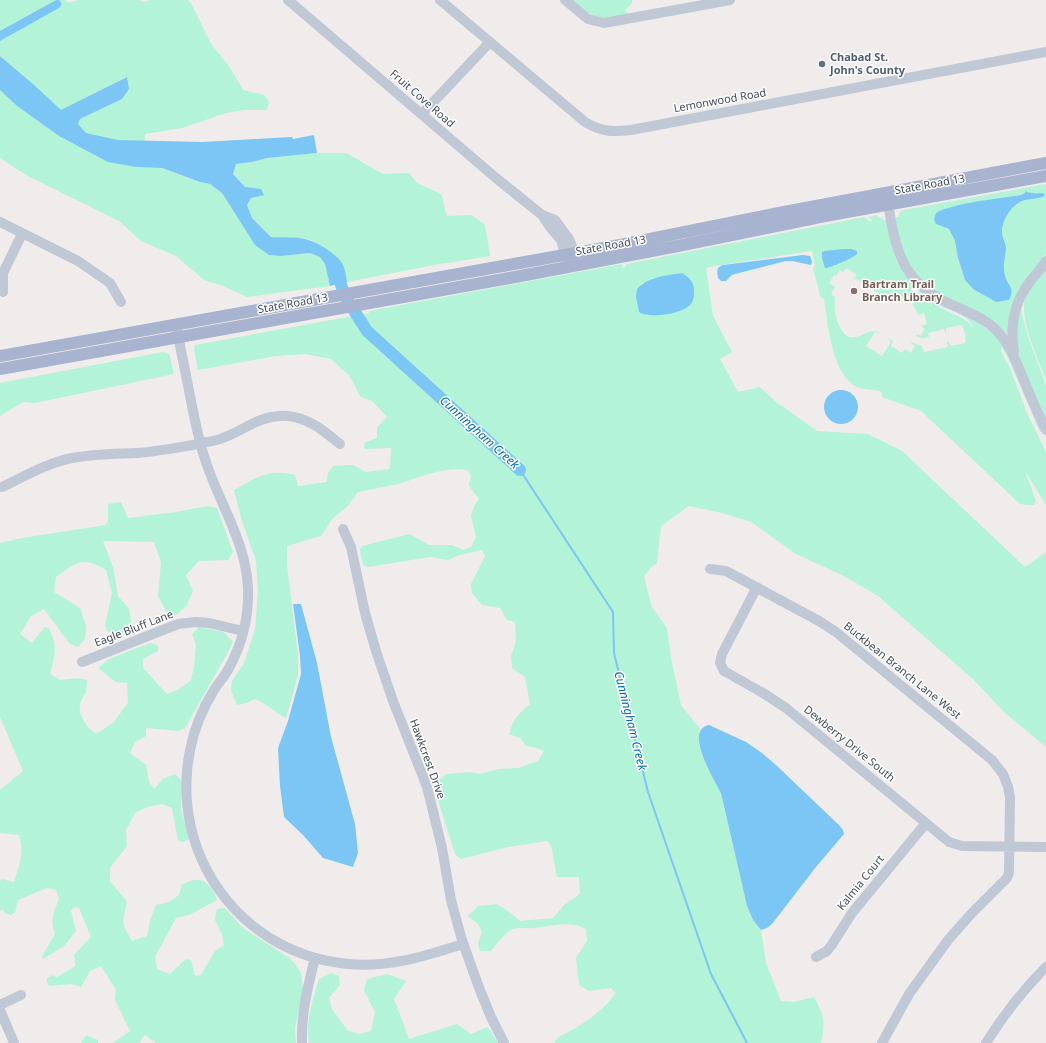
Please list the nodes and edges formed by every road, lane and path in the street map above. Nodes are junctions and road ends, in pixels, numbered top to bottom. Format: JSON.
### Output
{"nodes":[{"id":1,"x":288,"y":0,"type":"edge"},
{"id":2,"x":440,"y":0,"type":"edge"},
{"id":3,"x":565,"y":0,"type":"edge"},
{"id":4,"x":730,"y":0,"type":"edge"},
{"id":5,"x":490,"y":42,"type":"junction"},
{"id":6,"x":1046,"y":52,"type":"edge"},
{"id":7,"x":422,"y":114,"type":"junction"},
{"id":8,"x":1046,"y":163,"type":"edge"},
{"id":9,"x":1046,"y":176,"type":"edge"},
{"id":10,"x":887,"y":199,"type":"junction"},
{"id":11,"x":0,"y":222,"type":"edge"},
{"id":12,"x":22,"y":234,"type":"junction"},
{"id":13,"x":572,"y":260,"type":"junction"},
{"id":14,"x":1046,"y":261,"type":"edge"},
{"id":15,"x":3,"y":292,"type":"dead end"},
{"id":16,"x":121,"y":302,"type":"dead end"},
{"id":17,"x":177,"y":330,"type":"junction"},
{"id":18,"x":0,"y":356,"type":"edge"},
{"id":19,"x":1016,"y":361,"type":"junction"},
{"id":20,"x":0,"y":369,"type":"edge"},
{"id":21,"x":1046,"y":430,"type":"edge"},
{"id":22,"x":200,"y":443,"type":"junction"},
{"id":23,"x":340,"y":444,"type":"dead end"},
{"id":24,"x":2,"y":487,"type":"dead end"},
{"id":25,"x":343,"y":529,"type":"dead end"},
{"id":26,"x":710,"y":569,"type":"dead end"},
{"id":27,"x":758,"y":587,"type":"junction"},
{"id":28,"x":243,"y":631,"type":"junction"},
{"id":29,"x":82,"y":662,"type":"dead end"},
{"id":30,"x":926,"y":823,"type":"junction"},
{"id":31,"x":1010,"y":847,"type":"junction"},
{"id":32,"x":1046,"y":847,"type":"edge"},
{"id":33,"x":463,"y":944,"type":"junction"},
{"id":34,"x":816,"y":957,"type":"dead end"},
{"id":35,"x":315,"y":958,"type":"junction"},
{"id":36,"x":1046,"y":967,"type":"edge"},
{"id":37,"x":21,"y":995,"type":"dead end"},
{"id":38,"x":0,"y":1005,"type":"edge"},
{"id":39,"x":0,"y":1010,"type":"edge"},
{"id":40,"x":14,"y":1043,"type":"edge"},
{"id":41,"x":302,"y":1043,"type":"edge"},
{"id":42,"x":504,"y":1043,"type":"edge"},
{"id":43,"x":882,"y":1043,"type":"edge"},
{"id":44,"x":986,"y":1043,"type":"edge"}],
"edges":[{"from":1,"to":7,"type":"street","name":"Fruit Cove Road"},
{"from":2,"to":5,"type":"street","name":"Lemonwood Road"},
{"from":3,"to":4,"type":"street"},
{"from":5,"to":6,"type":"street","name":"Lemonwood Road"},
{"from":5,"to":7,"type":"street"},
{"from":7,"to":13,"type":"street","name":"Fruit Cove Road"},
{"from":8,"to":10,"type":"main road","name":"State Road 13"},
{"from":9,"to":10,"type":"main road","name":"State Road 13"},
{"from":10,"to":13,"type":"main road","name":"State Road 13"},
{"from":10,"to":19,"type":"street"},
{"from":11,"to":12,"type":"street"},
{"from":12,"to":15,"type":"street"},
{"from":12,"to":16,"type":"street"},
{"from":13,"to":17,"type":"main road","name":"State Road 13"},
{"from":13,"to":17,"type":"main road","name":"State Road 13"},
{"from":14,"to":19,"type":"street"},
{"from":17,"to":18,"type":"main road"},
{"from":17,"to":20,"type":"main road"},
{"from":17,"to":22,"type":"street"},
{"from":19,"to":21,"type":"street"},
{"from":22,"to":23,"type":"street"},
{"from":22,"to":24,"type":"street"},
{"from":22,"to":28,"type":"street"},
{"from":25,"to":33,"type":"street","name":"Hawkcrest Drive"},
{"from":26,"to":27,"type":"street","name":"Buckbean Branch Lane West"},
{"from":27,"to":30,"type":"street","name":"Dewberry Drive South"},
{"from":27,"to":31,"type":"street","name":"Buckbean Branch Lane West"},
{"from":28,"to":29,"type":"street","name":"Eagle Bluff Lane"},
{"from":28,"to":35,"type":"street"},
{"from":30,"to":31,"type":"street","name":"Dewberry Drive South"},
{"from":30,"to":34,"type":"street","name":"Kalmia Court"},
{"from":31,"to":32,"type":"street","name":"Dewberry Drive South"},
{"from":31,"to":43,"type":"street","name":"Buckbean Branch Lane West"},
{"from":33,"to":35,"type":"street"},
{"from":33,"to":42,"type":"street","name":"Hawkcrest Drive"},
{"from":35,"to":41,"type":"street"},
{"from":36,"to":44,"type":"street"},
{"from":37,"to":38,"type":"street"},
{"from":39,"to":40,"type":"street"}]}
